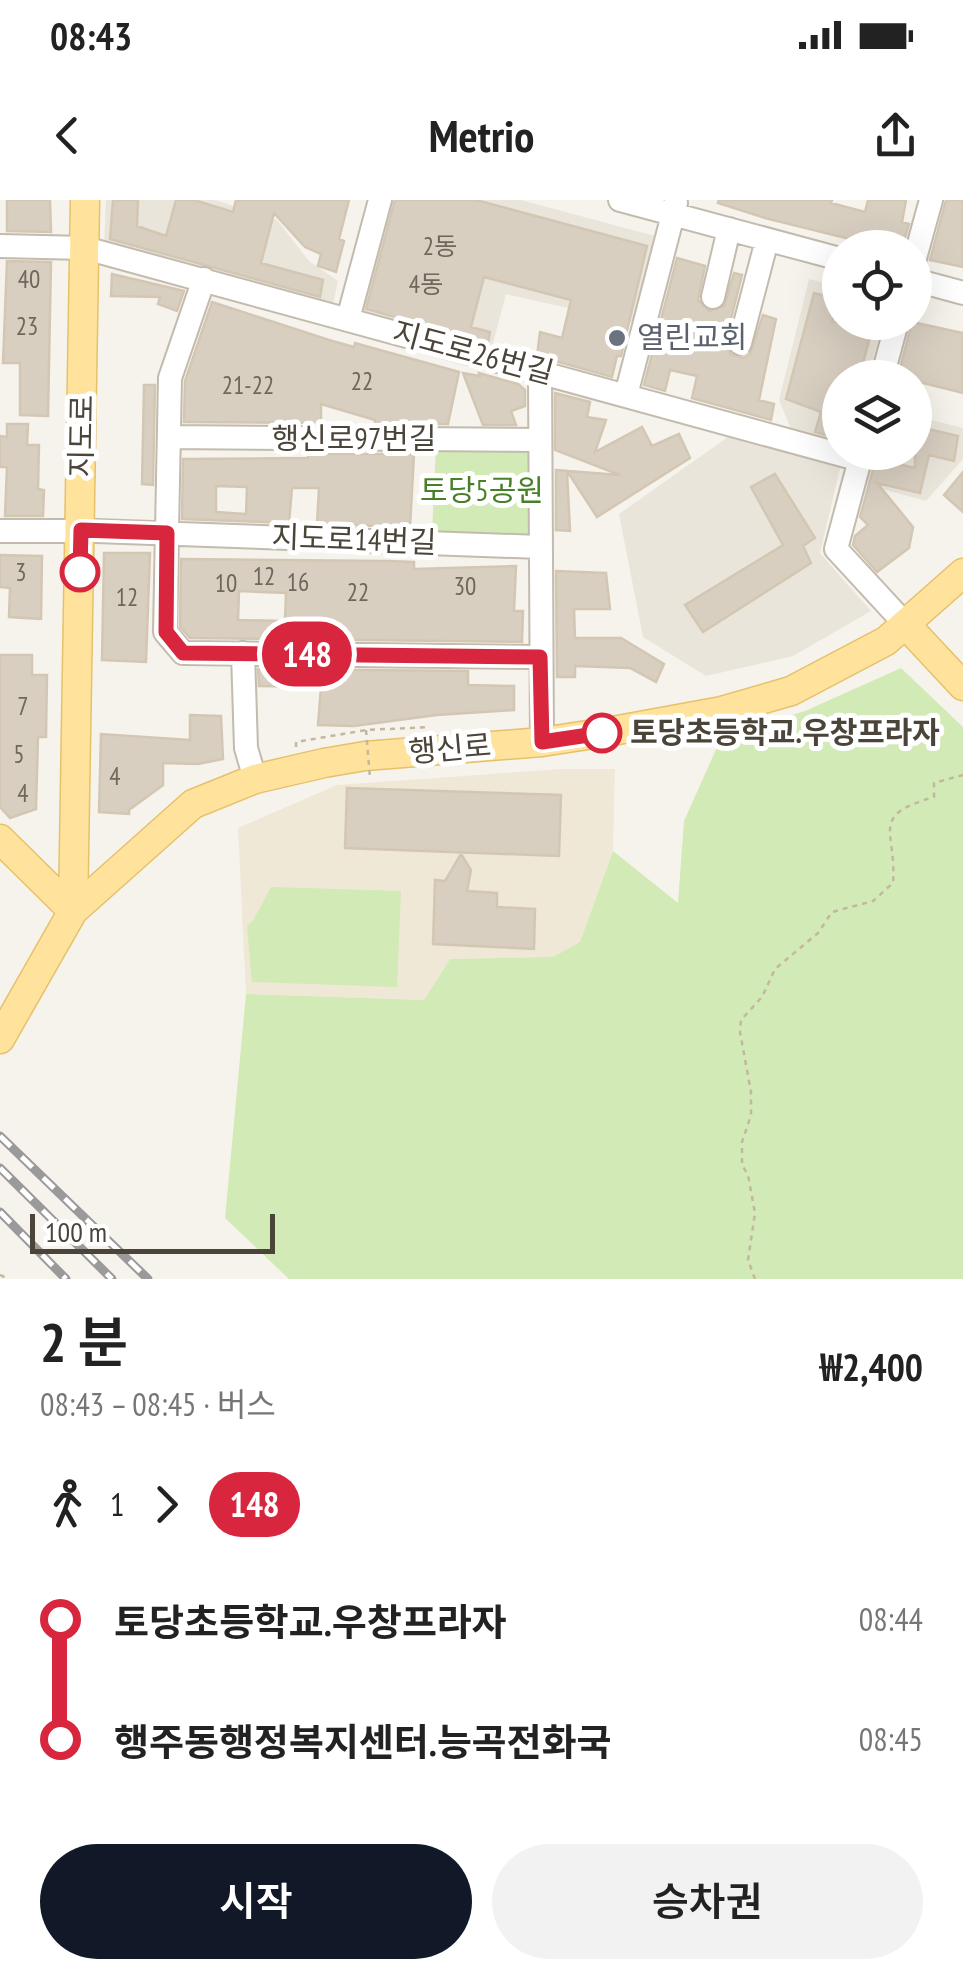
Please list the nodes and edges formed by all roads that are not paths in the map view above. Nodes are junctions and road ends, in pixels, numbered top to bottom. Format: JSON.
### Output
{"nodes":[{"id":1,"x":86,"y":200,"type":"edge"},
{"id":2,"x":380,"y":200,"type":"edge"},
{"id":3,"x":620,"y":200,"type":"edge"},
{"id":4,"x":931,"y":200,"type":"edge"},
{"id":5,"x":675,"y":207,"type":"edge"},
{"id":6,"x":730,"y":230,"type":"junction"},
{"id":7,"x":923,"y":230,"type":"edge"},
{"id":8,"x":766,"y":240,"type":"junction"},
{"id":9,"x":0,"y":246,"type":"edge"},
{"id":10,"x":85,"y":248,"type":"junction"},
{"id":11,"x":822,"y":254,"type":"edge"},
{"id":12,"x":204,"y":280,"type":"junction"},
{"id":13,"x":932,"y":284,"type":"edge"},
{"id":14,"x":963,"y":292,"type":"edge"},
{"id":15,"x":713,"y":298,"type":"dead end"},
{"id":16,"x":348,"y":319,"type":"junction"},
{"id":17,"x":740,"y":343,"type":"dead end"},
{"id":18,"x":540,"y":372,"type":"junction"},
{"id":19,"x":626,"y":395,"type":"junction"},
{"id":20,"x":169,"y":438,"type":"junction"},
{"id":21,"x":540,"y":440,"type":"junction"},
{"id":22,"x":822,"y":446,"type":"edge"},
{"id":23,"x":857,"y":470,"type":"edge"},
{"id":24,"x":81,"y":530,"type":"junction"},
{"id":25,"x":0,"y":531,"type":"edge"},
{"id":26,"x":167,"y":533,"type":"junction"},
{"id":27,"x":540,"y":547,"type":"junction"},
{"id":28,"x":963,"y":573,"type":"edge"},
{"id":29,"x":906,"y":626,"type":"junction"},
{"id":30,"x":242,"y":654,"type":"junction"},
{"id":31,"x":540,"y":657,"type":"junction"},
{"id":32,"x":963,"y":686,"type":"edge"},
{"id":33,"x":542,"y":742,"type":"junction"},
{"id":34,"x":255,"y":779,"type":"junction"},
{"id":35,"x":0,"y":839,"type":"edge"},
{"id":36,"x":73,"y":911,"type":"junction"},
{"id":37,"x":0,"y":1039,"type":"edge"}],
"edges":[{"from":1,"to":10,"type":"main road","name":"지도로"},
{"from":2,"to":16,"type":"street"},
{"from":3,"to":5,"type":"street"},
{"from":4,"to":7,"type":"street"},
{"from":5,"to":6,"type":"street"},
{"from":5,"to":19,"type":"street"},
{"from":6,"to":8,"type":"street"},
{"from":6,"to":15,"type":"street"},
{"from":8,"to":11,"type":"street"},
{"from":8,"to":17,"type":"street"},
{"from":9,"to":10,"type":"street","name":"지도로26번길"},
{"from":10,"to":12,"type":"street","name":"지도로26번길"},
{"from":10,"to":24,"type":"main road","name":"지도로"},
{"from":12,"to":16,"type":"street","name":"지도로26번길"},
{"from":12,"to":20,"type":"street"},
{"from":13,"to":14,"type":"street"},
{"from":16,"to":18,"type":"street","name":"지도로26번길"},
{"from":18,"to":19,"type":"street","name":"지도로26번길"},
{"from":18,"to":21,"type":"street"},
{"from":19,"to":22,"type":"street","name":"지도로26번길"},
{"from":20,"to":21,"type":"street","name":"행신로97번길"},
{"from":20,"to":26,"type":"street"},
{"from":21,"to":27,"type":"street"},
{"from":23,"to":29,"type":"street"},
{"from":24,"to":25,"type":"street","name":"지도로14번길"},
{"from":24,"to":26,"type":"street","name":"지도로14번길"},
{"from":24,"to":36,"type":"main road","name":"지도로"},
{"from":26,"to":27,"type":"street","name":"지도로14번길"},
{"from":26,"to":30,"type":"street"},
{"from":27,"to":31,"type":"street"},
{"from":28,"to":29,"type":"main road","name":"행신로"},
{"from":29,"to":32,"type":"main road"},
{"from":29,"to":33,"type":"main road","name":"행신로"},
{"from":30,"to":31,"type":"street"},
{"from":30,"to":34,"type":"street"},
{"from":31,"to":33,"type":"street"},
{"from":33,"to":34,"type":"main road","name":"행신로"},
{"from":34,"to":36,"type":"main road","name":"행신로"},
{"from":35,"to":36,"type":"main road"},
{"from":36,"to":37,"type":"main road","name":"행신로"}]}
